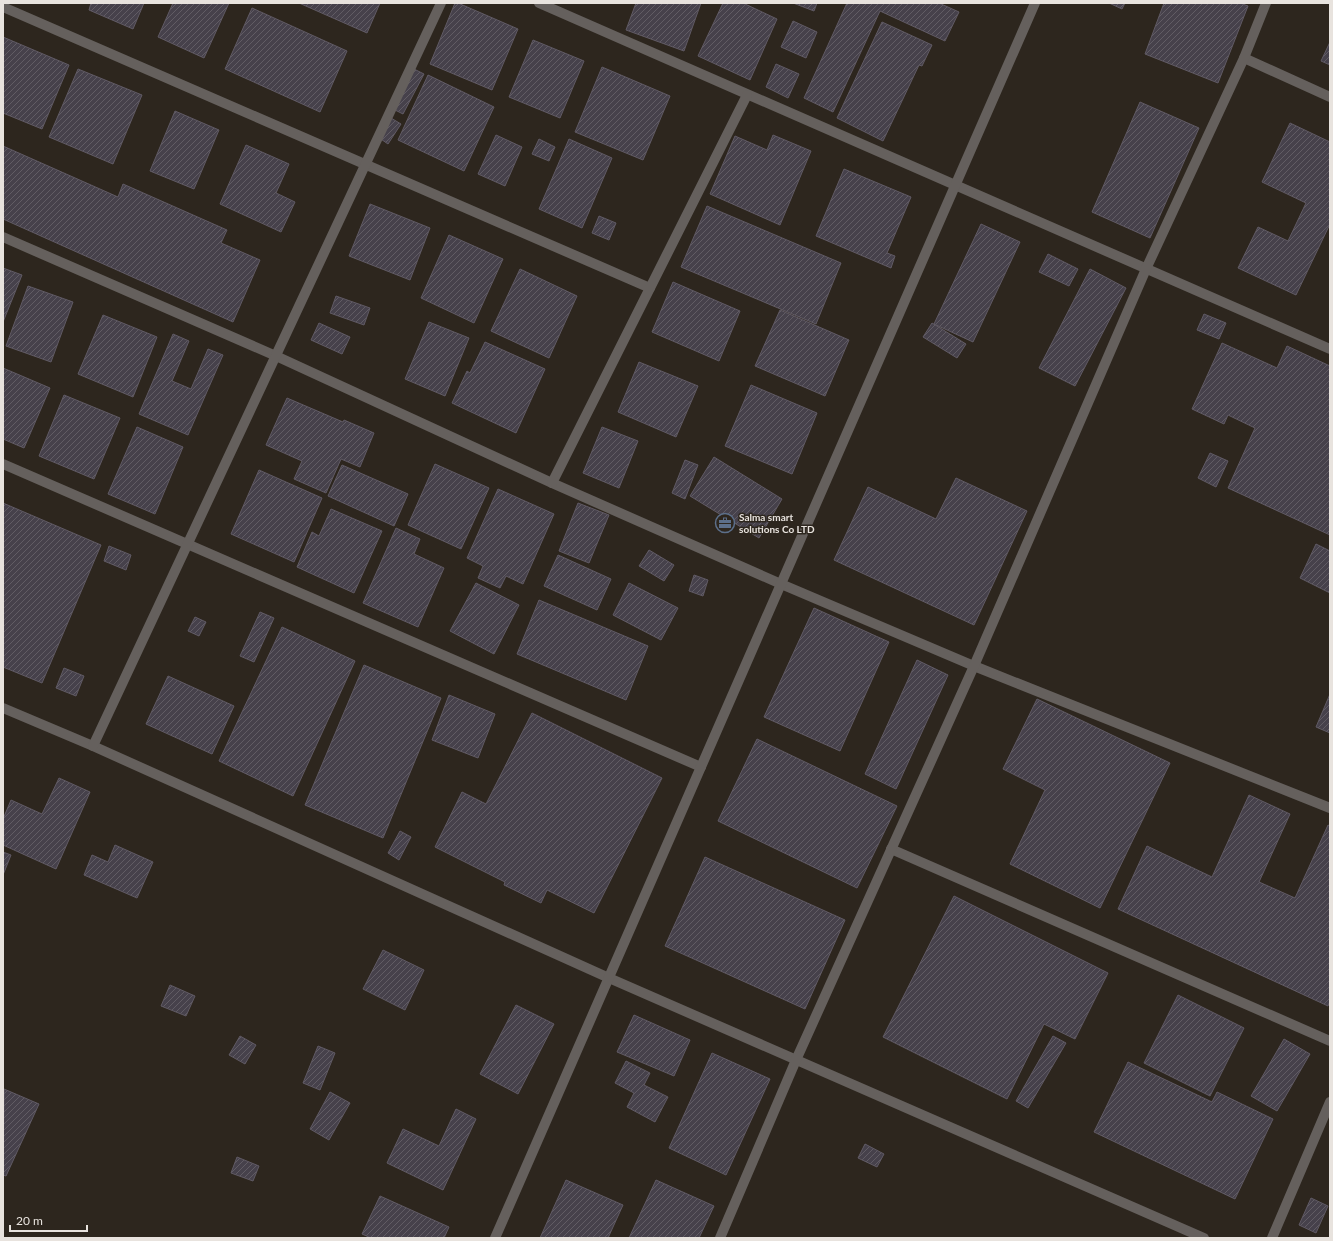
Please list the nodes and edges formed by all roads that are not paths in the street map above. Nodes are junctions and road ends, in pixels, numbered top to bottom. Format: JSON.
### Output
{"nodes":[{"id":1,"x":441,"y":3,"type":"edge"},
{"id":2,"x":539,"y":3,"type":"edge"},
{"id":3,"x":1035,"y":3,"type":"edge"},
{"id":4,"x":1266,"y":3,"type":"edge"},
{"id":5,"x":3,"y":7,"type":"edge"},
{"id":6,"x":1244,"y":58,"type":"junction"},
{"id":7,"x":747,"y":95,"type":"junction"},
{"id":8,"x":1330,"y":97,"type":"edge"},
{"id":9,"x":366,"y":165,"type":"junction"},
{"id":10,"x":956,"y":185,"type":"junction"},
{"id":11,"x":3,"y":237,"type":"edge"},
{"id":12,"x":1146,"y":269,"type":"junction"},
{"id":13,"x":650,"y":288,"type":"junction"},
{"id":14,"x":1330,"y":349,"type":"edge"},
{"id":15,"x":276,"y":356,"type":"junction"},
{"id":16,"x":3,"y":464,"type":"edge"},
{"id":17,"x":552,"y":483,"type":"junction"},
{"id":18,"x":188,"y":543,"type":"junction"},
{"id":19,"x":781,"y":584,"type":"junction"},
{"id":20,"x":974,"y":666,"type":"junction"},
{"id":21,"x":3,"y":708,"type":"edge"},
{"id":22,"x":93,"y":746,"type":"junction"},
{"id":23,"x":701,"y":767,"type":"junction"},
{"id":24,"x":1330,"y":808,"type":"edge"},
{"id":25,"x":891,"y":849,"type":"junction"},
{"id":26,"x":609,"y":978,"type":"junction"},
{"id":27,"x":1330,"y":1040,"type":"edge"},
{"id":28,"x":796,"y":1060,"type":"junction"},
{"id":29,"x":1330,"y":1102,"type":"edge"},
{"id":30,"x":495,"y":1238,"type":"edge"},
{"id":31,"x":720,"y":1238,"type":"edge"},
{"id":32,"x":1204,"y":1238,"type":"edge"},
{"id":33,"x":1272,"y":1238,"type":"edge"}],
"edges":[{"from":1,"to":9,"type":"street"},
{"from":2,"to":7,"type":"street"},
{"from":3,"to":10,"type":"street"},
{"from":4,"to":6,"type":"street"},
{"from":5,"to":9,"type":"street"},
{"from":6,"to":8,"type":"street"},
{"from":6,"to":12,"type":"street"},
{"from":7,"to":10,"type":"street"},
{"from":7,"to":13,"type":"street"},
{"from":9,"to":13,"type":"street"},
{"from":9,"to":15,"type":"street"},
{"from":10,"to":12,"type":"street"},
{"from":10,"to":19,"type":"street"},
{"from":11,"to":15,"type":"street"},
{"from":12,"to":14,"type":"street"},
{"from":12,"to":20,"type":"street"},
{"from":13,"to":17,"type":"street"},
{"from":15,"to":17,"type":"street"},
{"from":15,"to":18,"type":"street"},
{"from":16,"to":18,"type":"street"},
{"from":17,"to":19,"type":"street"},
{"from":18,"to":22,"type":"street"},
{"from":18,"to":23,"type":"street"},
{"from":19,"to":20,"type":"street"},
{"from":19,"to":23,"type":"street"},
{"from":20,"to":24,"type":"street"},
{"from":20,"to":25,"type":"street"},
{"from":21,"to":22,"type":"street"},
{"from":22,"to":26,"type":"street"},
{"from":23,"to":26,"type":"street"},
{"from":25,"to":27,"type":"street"},
{"from":25,"to":28,"type":"street"},
{"from":26,"to":28,"type":"street"},
{"from":26,"to":30,"type":"street"},
{"from":28,"to":31,"type":"street"},
{"from":28,"to":32,"type":"street"},
{"from":29,"to":33,"type":"street"}]}
